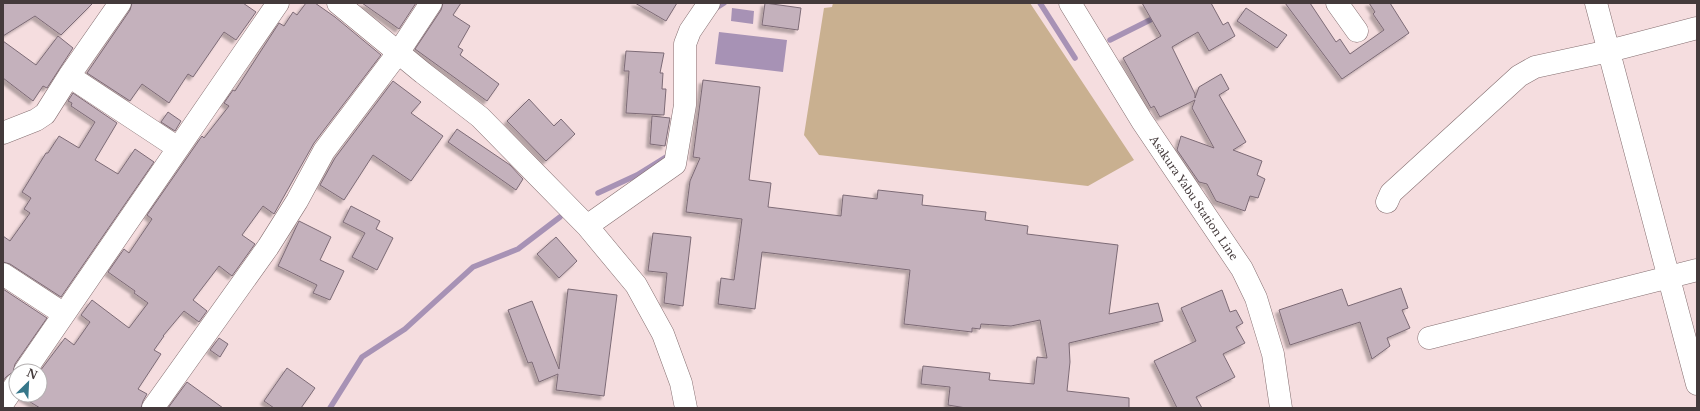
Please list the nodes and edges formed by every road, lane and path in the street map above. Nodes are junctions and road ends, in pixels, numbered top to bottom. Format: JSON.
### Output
{"nodes":[{"id":1,"x":120,"y":3,"type":"edge"},
{"id":2,"x":278,"y":3,"type":"edge"},
{"id":3,"x":338,"y":3,"type":"edge"},
{"id":4,"x":431,"y":3,"type":"edge"},
{"id":5,"x":709,"y":3,"type":"edge"},
{"id":6,"x":1070,"y":3,"type":"edge"},
{"id":7,"x":1338,"y":3,"type":"edge"},
{"id":8,"x":1596,"y":3,"type":"edge"},
{"id":9,"x":1697,"y":28,"type":"edge"},
{"id":10,"x":1357,"y":31,"type":"dead end"},
{"id":11,"x":1609,"y":51,"type":"junction"},
{"id":12,"x":398,"y":53,"type":"junction"},
{"id":13,"x":70,"y":76,"type":"junction"},
{"id":14,"x":3,"y":133,"type":"edge"},
{"id":15,"x":178,"y":148,"type":"junction"},
{"id":16,"x":1387,"y":202,"type":"dead end"},
{"id":17,"x":587,"y":226,"type":"junction"},
{"id":18,"x":1697,"y":270,"type":"edge"},
{"id":19,"x":3,"y":274,"type":"edge"},
{"id":20,"x":1669,"y":278,"type":"junction"},
{"id":21,"x":64,"y":314,"type":"junction"},
{"id":22,"x":1429,"y":338,"type":"dead end"},
{"id":23,"x":30,"y":363,"type":"edge"},
{"id":24,"x":1697,"y":384,"type":"edge"},
{"id":25,"x":153,"y":408,"type":"edge"},
{"id":26,"x":686,"y":408,"type":"edge"},
{"id":27,"x":1281,"y":408,"type":"edge"}],
"edges":[{"from":1,"to":13,"type":"street"},
{"from":2,"to":15,"type":"street"},
{"from":3,"to":12,"type":"street"},
{"from":4,"to":12,"type":"street"},
{"from":5,"to":17,"type":"street"},
{"from":6,"to":27,"type":"street","name":"Asakura Yabu Station Line"},
{"from":7,"to":10,"type":"street"},
{"from":8,"to":11,"type":"street"},
{"from":9,"to":11,"type":"street"},
{"from":11,"to":16,"type":"street"},
{"from":11,"to":20,"type":"street"},
{"from":12,"to":17,"type":"street"},
{"from":12,"to":25,"type":"street"},
{"from":13,"to":14,"type":"street"},
{"from":13,"to":15,"type":"street"},
{"from":15,"to":21,"type":"street"},
{"from":17,"to":26,"type":"street"},
{"from":18,"to":20,"type":"street"},
{"from":19,"to":21,"type":"street"},
{"from":20,"to":22,"type":"street"},
{"from":20,"to":24,"type":"street"},
{"from":21,"to":23,"type":"street"}]}
